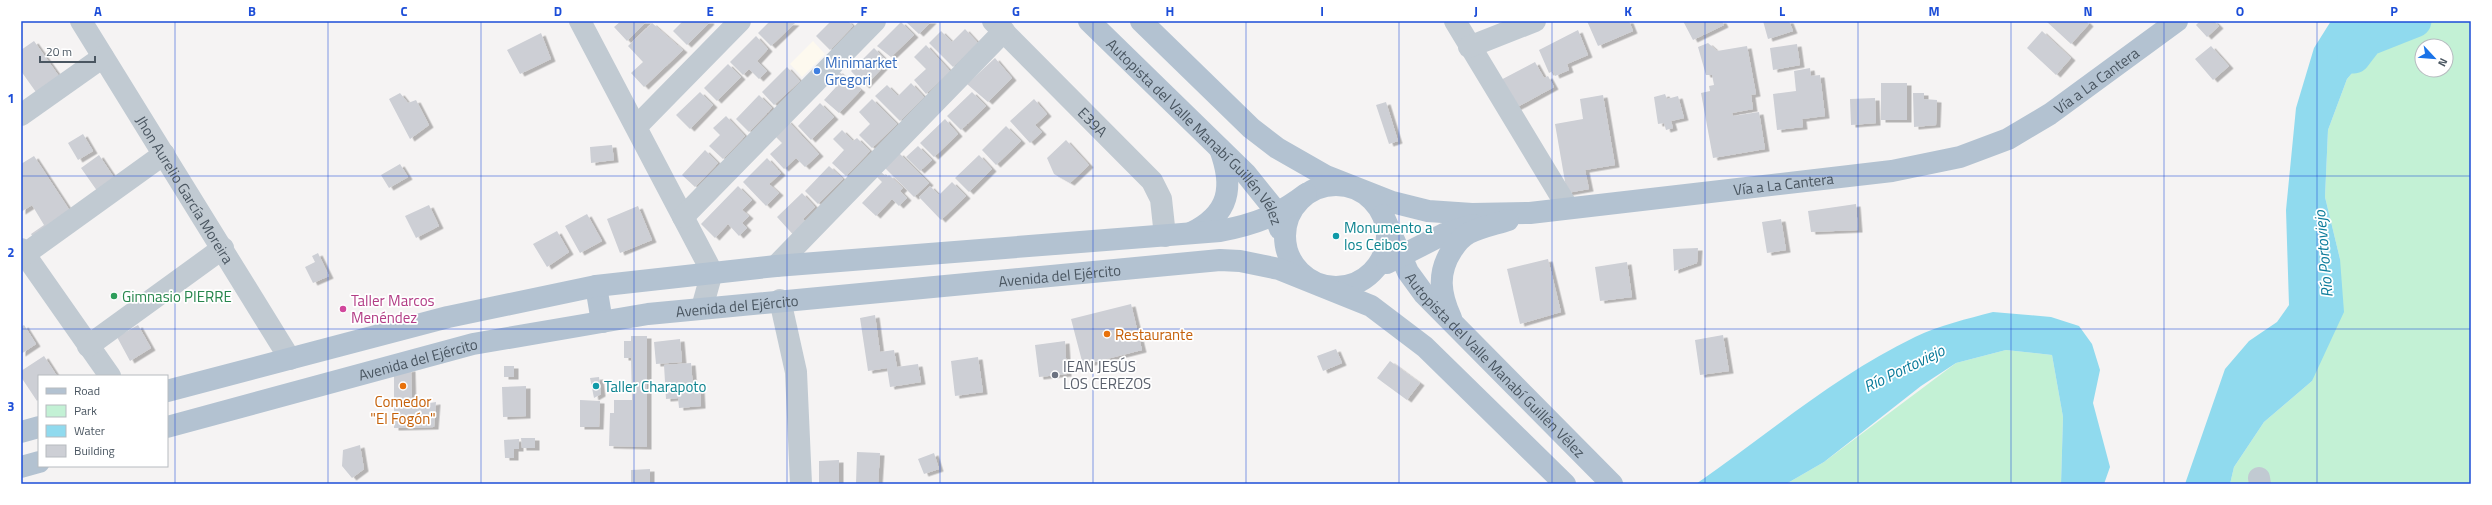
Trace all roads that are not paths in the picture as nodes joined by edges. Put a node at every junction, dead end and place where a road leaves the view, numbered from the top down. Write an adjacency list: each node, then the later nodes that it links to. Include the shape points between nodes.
1 (81, 21): 12 (street, Jhon Aurelio García Moreira)
2 (740, 21): 14 (street)
3 (875, 21): 23 (street)
4 (1089, 21): 15 (main road, Autopista del Valle Manabí Guillén Vélez)
5 (1141, 21): 17 (main road, via 1251,128 1276,148 1321,174)
6 (1455, 21): 11 (street)
7 (1535, 21): 11 (street)
8 (2177, 21): 19 (main road, Vía a La Cantera, via 2050,114 2008,139 1960,157 1892,171)
9 (587, 24): 14 (street)
10 (999, 26): 25 (street, E39A, via 1152,181 1161,199); 30 (street)
11 (1470, 47): 19 (street)
12 (103, 57): 13 (street); 16 (street, Jhon Aurelio García Moreira)
13 (21, 115)
14 (636, 126): 23 (street)
15 (1219, 146): 21 (main road, Autopista del Valle Manabí Guillén Vélez, via 1256,186); 24 (main road, via 1228,172 1226,198 1211,220)
16 (164, 154): 26 (street, Jhon Aurelio García Moreira); 28 (street)
17 (1354, 187): 18 (main road, via 1338,184); 20 (main road, Vía a La Cantera, via 1392,202 1428,210 1472,214); 22 (main road, via 1376,203)
18 (1306, 194): 21 (main road, Avenida del Ejército); 27 (main road, via 1290,213 1284,238)
19 (1568, 208): 20 (main road, Vía a La Cantera)
20 (1530, 213): 29 (main road, via 1464,227); 38 (main road, via 1468,233 1456,244 1448,257 1442,271 1441,287 1444,302)
21 (1276, 215): 24 (main road, Avenida del Ejército, via 1240,227); 27 (main road, Autopista del Valle Manabí Guillén Vélez)
22 (1383, 215): 29 (main road, Autopista del Valle Manabí Guillén Vélez); 32 (main road, via 1387,226 1386,248 1382,258)
23 (683, 217): 31 (street)
24 (1190, 234): 25 (main road, Avenida del Ejército)
25 (1165, 236): 30 (main road, Avenida del Ejército)
26 (223, 248): 39 (street); 40 (street, Jhon Aurelio García Moreira)
27 (1286, 250): 33 (main road, via 1292,264 1302,275)
28 (22, 254): 39 (street)
29 (1400, 256): 32 (main road); 38 (main road, Autopista del Valle Manabí Guillén Vélez, via 1424,294)
30 (776, 266): 31 (main road, Avenida del Ejército)
31 (712, 272): 34 (main road, Avenida del Ejército); 36 (street)
32 (1368, 276): 33 (main road, via 1356,284 1343,287 1328,287)
33 (1315, 283): 35 (main road, Avenida del Ejército, via 1279,269 1240,261 1220,260); 49 (main road, via 1371,306 1400,326)
34 (596, 286): 37 (main road); 40 (main road, Avenida del Ejército, via 462,314)
35 (780, 300): 36 (main road, Avenida del Ejército); 48 (street, via 796,372)
36 (702, 308): 37 (main road, Avenida del Ejército)
37 (602, 322): 43 (main road, Avenida del Ejército, via 473,344)
38 (1462, 335): 50 (main road, Autopista del Valle Manabí Guillén Vélez)
39 (88, 346): 41 (street)
40 (290, 359): 42 (main road, Avenida del Ejército)
41 (109, 375)
42 (168, 391)
43 (168, 426)
44 (38, 427): 45 (main road)
45 (21, 432)
46 (38, 462): 47 (main road)
47 (21, 467)
48 (801, 484)
49 (1565, 484)
50 (1612, 484)

